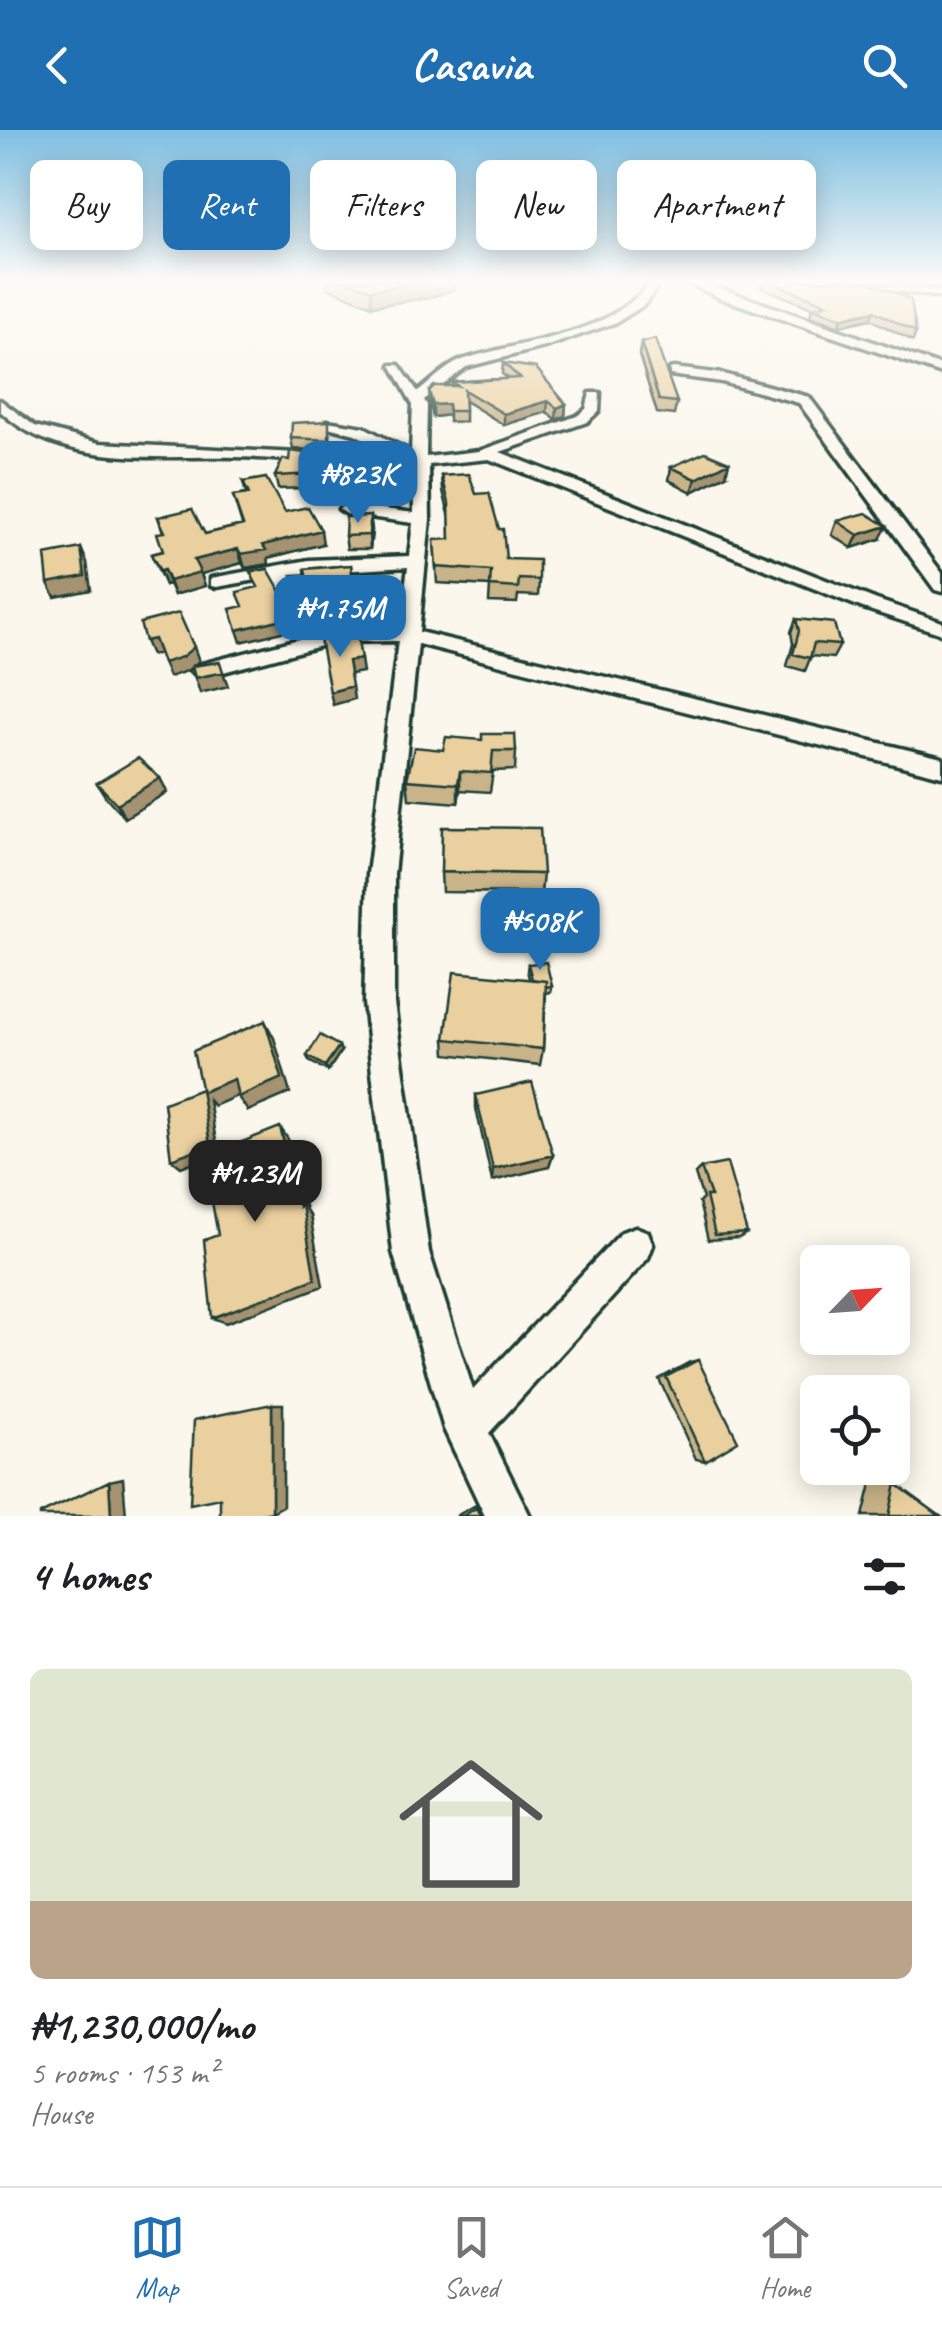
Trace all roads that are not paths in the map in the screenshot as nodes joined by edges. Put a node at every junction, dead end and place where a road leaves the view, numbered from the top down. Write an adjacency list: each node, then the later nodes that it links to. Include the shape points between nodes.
1 (541, 345): 7 (street, via 462,364)
2 (871, 345): 4 (street)
3 (395, 368): 7 (street)
4 (942, 370)
5 (674, 372): 17 (street, via 723,378 808,404)
6 (595, 396): 10 (street, via 582,419)
7 (418, 398): 11 (street)
8 (0, 404): 11 (street, via 27,428 66,442 203,456)
9 (327, 425): 11 (street, via 359,430)
10 (486, 452): 11 (street); 18 (street)
11 (420, 463): 13 (street)
12 (347, 510): 13 (street)
13 (422, 519): 14 (street)
14 (418, 561): 15 (street); 19 (street)
15 (278, 568): 16 (street); 20 (street)
16 (217, 582)
17 (942, 586)
18 (942, 628)
19 (407, 635): 20 (street); 22 (street); 24 (street, via 380,874 379,1003 411,1252)
20 (318, 640): 21 (street)
21 (201, 670)
22 (942, 768)
23 (635, 1246): 24 (street)
24 (465, 1429): 25 (street)
25 (508, 1516)

